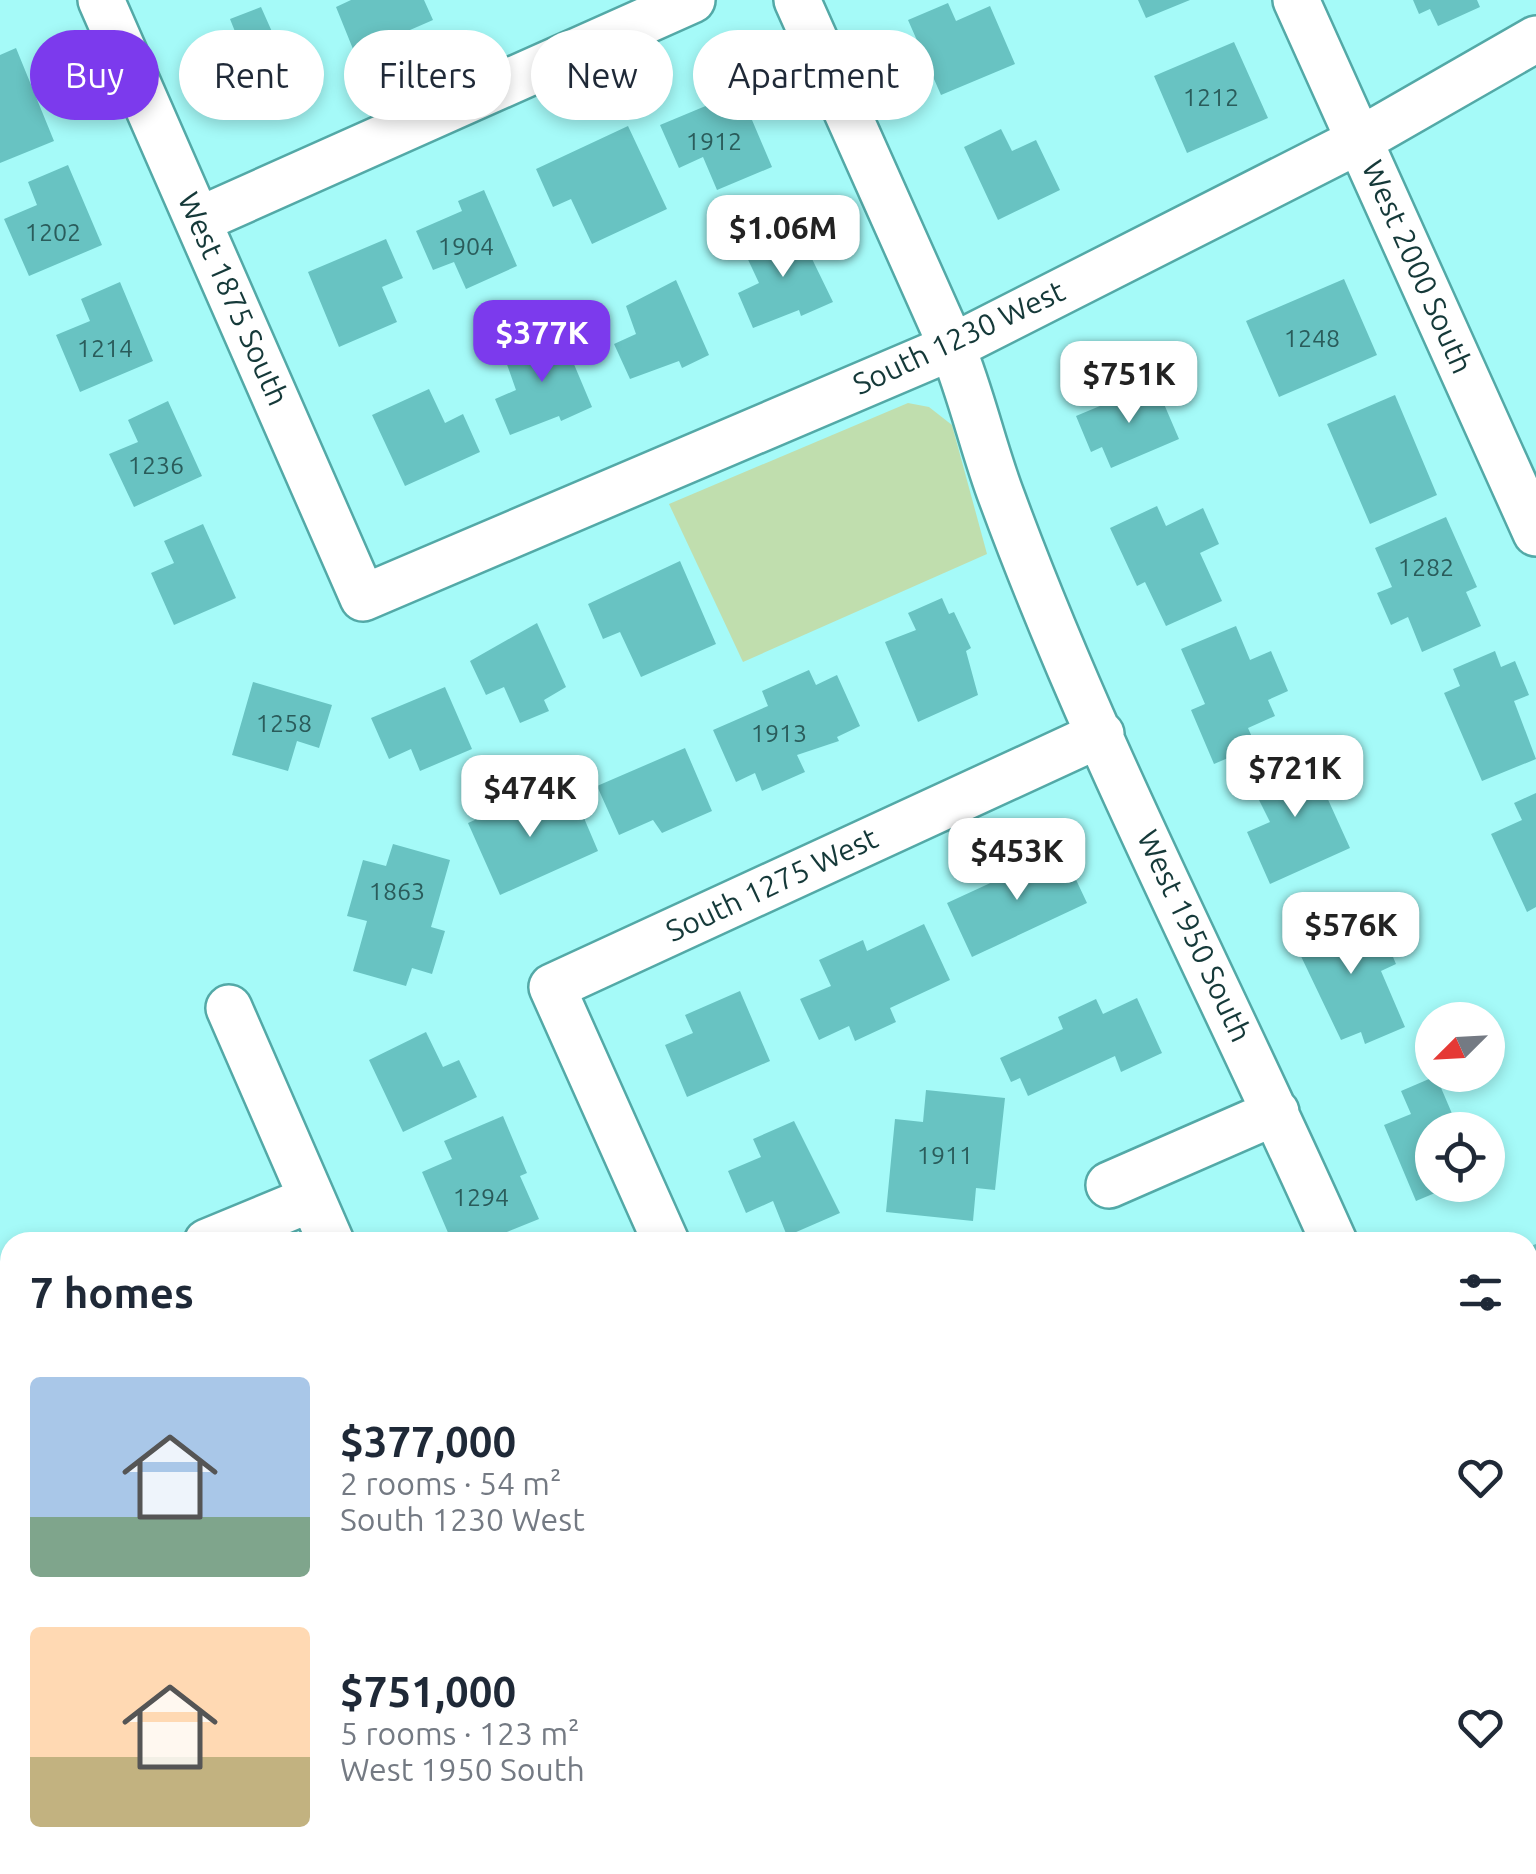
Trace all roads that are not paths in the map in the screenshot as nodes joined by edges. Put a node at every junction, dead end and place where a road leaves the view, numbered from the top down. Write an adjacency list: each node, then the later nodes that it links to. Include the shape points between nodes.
1 (100, 0): 7 (street, West 1875 South)
2 (692, 0): 7 (street)
3 (797, 0): 8 (street, West 1950 South)
4 (1296, 0): 6 (street, West 2000 South)
5 (1536, 39): 6 (street, South 1230 West)
6 (1360, 140): 8 (street, South 1230 West); 9 (street, West 2000 South)
7 (199, 220): 10 (street, West 1875 South)
8 (952, 346): 10 (street, South 1230 West); 11 (street, West 1950 South, via 1001,496)
9 (1536, 534)
10 (364, 598)
11 (1101, 734): 13 (street, West 1950 South); 18 (street, South 1275 West, via 552,987)
12 (229, 1008): 15 (street)
13 (1276, 1112): 14 (street); 19 (street, West 1950 South)
14 (1109, 1185)
15 (311, 1199): 16 (street); 17 (street)
16 (231, 1232)
17 (326, 1232)
18 (662, 1232)
19 (1330, 1232)

